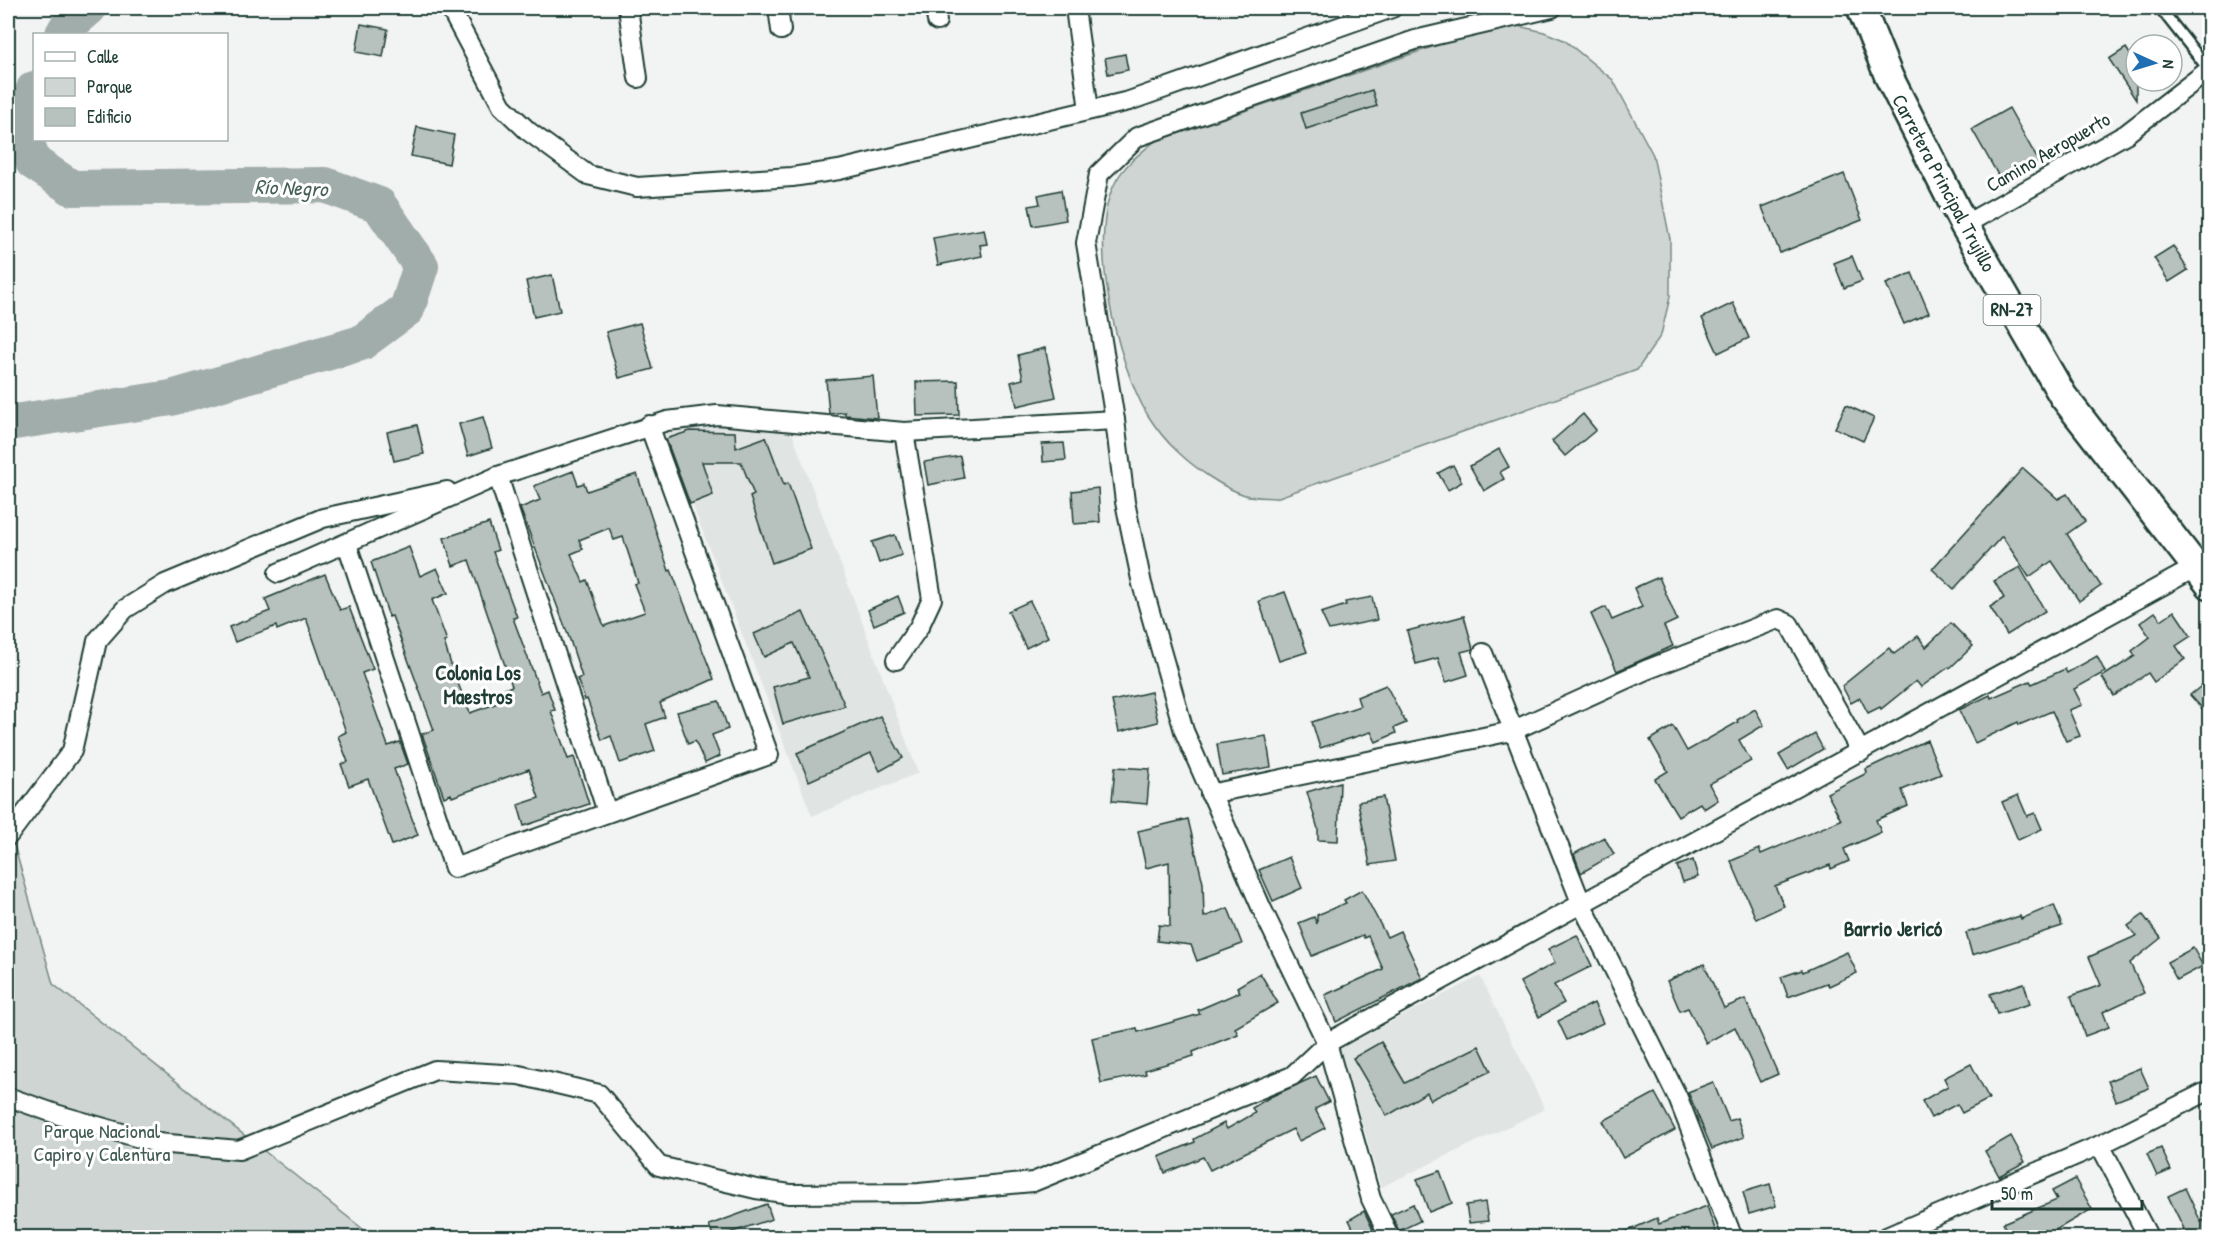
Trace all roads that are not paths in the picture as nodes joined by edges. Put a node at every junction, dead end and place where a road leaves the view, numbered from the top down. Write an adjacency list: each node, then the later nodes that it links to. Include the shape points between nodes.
1 (450, 8): 12 (street, via 502,106 528,131 588,175 637,187 792,177 839,170)
2 (628, 8): 11 (street)
3 (778, 8): 9 (street)
4 (1075, 8): 12 (street)
5 (1392, 8): 12 (street, via 1129,101)
6 (1552, 8): 14 (street, via 1415,40 1137,137 1099,174 1086,243)
7 (1861, 8): 13 (main road, Carretera Principal Trujillo / RN-27, via 1889,78)
8 (2160, 8): 10 (lane)
9 (781, 30)
10 (2209, 69): 13 (street, Camino Aeropuerto, via 2126,134)
11 (638, 78)
12 (1089, 111)
13 (1964, 225): 21 (main road, Carretera Principal Trujillo / RN-27, via 2063,396)
14 (1115, 420): 16 (street); 26 (street, via 1125,502 1142,584 1184,731)
15 (649, 425): 16 (street, via 717,415); 17 (street); 27 (street, via 769,755)
16 (904, 432): 23 (street, via 932,599 919,627)
17 (498, 476): 18 (street); 27 (street)
18 (478, 484): 19 (street); 28 (street, via 323,518 165,584 125,609 97,640 72,751)
19 (347, 544): 20 (street); 27 (street, via 454,868)
20 (278, 573)
21 (2203, 576): 25 (street)
22 (1483, 653): 24 (street)
23 (896, 660)
24 (1512, 731): 25 (street, via 1646,670 1778,619 1789,624); 26 (street); 29 (street)
25 (1861, 752): 29 (street)
26 (1210, 794): 30 (street)
27 (607, 812)
28 (8, 836)
29 (1582, 906): 30 (street); 35 (street, via 1678,1098)
30 (1327, 1043): 32 (street, via 1292,1076 1033,1182 919,1193 790,1194 659,1166 599,1094 519,1075 435,1070 239,1150 157,1143); 34 (street, via 1371,1198)
31 (2210, 1090): 33 (street)
32 (8, 1096)
33 (2100, 1145): 36 (street); 37 (street)
34 (1390, 1238)
35 (1733, 1238)
36 (1884, 1238)
37 (2149, 1238)

